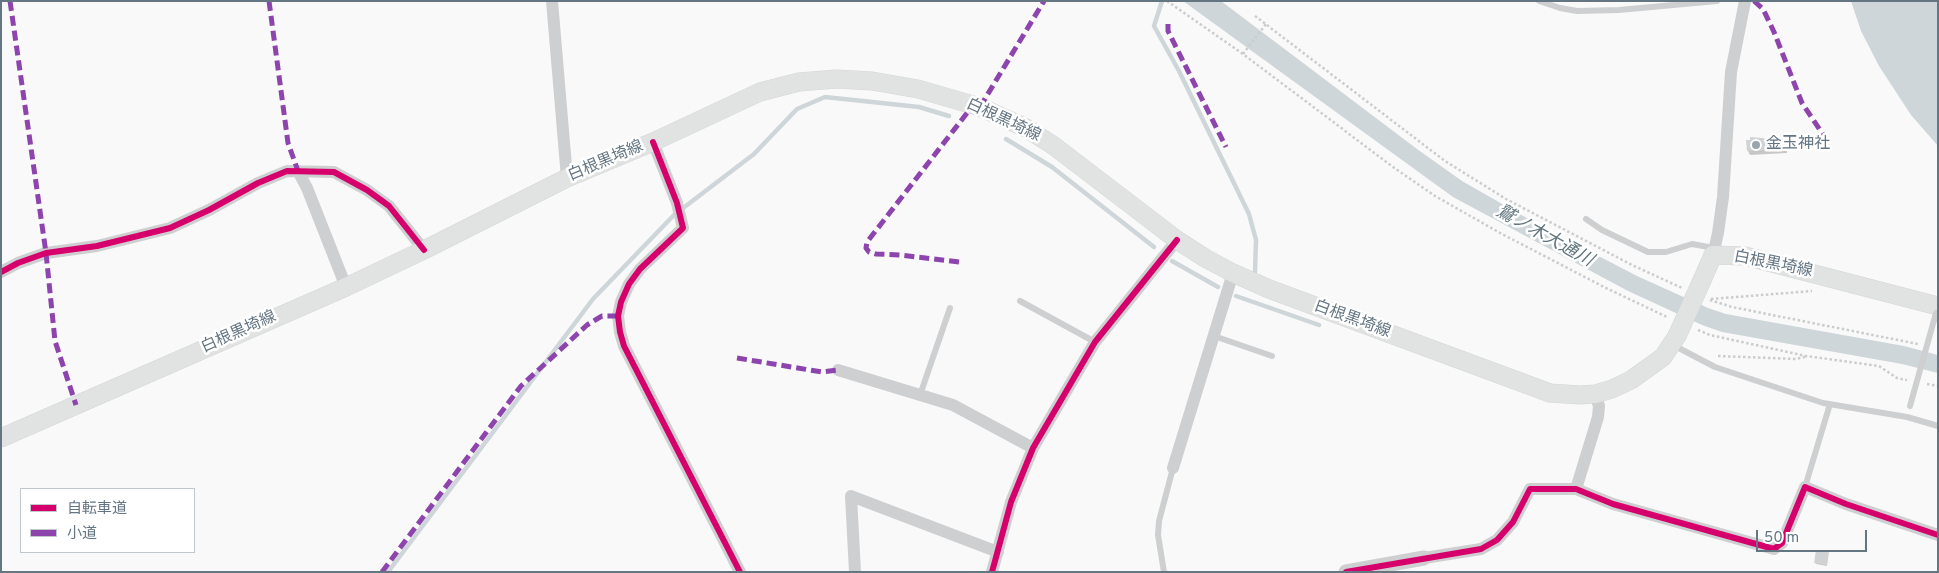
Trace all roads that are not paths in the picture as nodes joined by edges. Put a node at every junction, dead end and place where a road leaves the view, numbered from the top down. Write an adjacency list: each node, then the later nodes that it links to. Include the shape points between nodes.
1 (552, 1): 7 (street)
2 (1539, 1): 3 (lane, via 1585,11)
3 (1716, 1)
4 (1745, 1): 11 (street, via 1731,72 1723,197)
5 (653, 142): 7 (main road, 白根黒埼線); 9 (main road, 白根黒埼線, via 760,92 799,82 872,81 918,89 974,104 1026,128); 36 (street, via 677,203 683,228 629,284 618,316 620,332 624,346)
6 (298, 172): 10 (street, via 334,172 367,190 389,206); 12 (street, via 287,171 258,183 170,228 97,246 46,253); 14 (street)
7 (567, 178): 10 (main road, 白根黒埼線)
8 (1586, 219): 11 (lane, via 1648,252 1666,252 1692,244)
9 (1177, 240): 13 (main road, 白根黒埼線); 20 (street)
10 (424, 250): 14 (main road, 白根黒埼線)
11 (1714, 251): 17 (main road, 白根黒埼線, via 1830,277); 19 (main road, 白根黒埼線, bridge)
12 (1, 272)
13 (1233, 273): 18 (street); 23 (main road, 白根黒埼線, via 1550,392)
14 (346, 287): 28 (main road, 白根黒埼線)
15 (1020, 300): 20 (lane)
16 (950, 308): 24 (lane)
17 (1937, 308): 26 (lane, bridge)
18 (1214, 336): 21 (lane); 30 (street)
19 (1680, 336): 23 (main road, 白根黒埼線, via 1649,368 1625,383); 25 (lane, via 1693,355 1715,366)
20 (1096, 342): 29 (street)
21 (1272, 356)
22 (838, 370): 24 (street)
23 (1596, 394): 32 (street, via 1598,417)
24 (920, 395): 29 (street, via 953,405)
25 (1830, 404): 26 (lane); 31 (lane)
26 (1907, 418): 27 (lane)
27 (1938, 426)
28 (1, 438)
29 (1033, 448): 34 (street, via 1012,502)
30 (1174, 468): 39 (lane, via 1158,528)
31 (1805, 487): 32 (street, via 1782,543 1774,549 1614,504); 33 (street)
32 (1576, 489): 35 (street, via 1530,489 1513,522 1497,540 1480,549)
33 (1938, 535)
34 (998, 552): 37 (street, via 851,496); 38 (street)
35 (1424, 558): 40 (street)
36 (740, 572)
37 (855, 572)
38 (992, 572)
39 (1164, 572)
40 (1346, 572)

